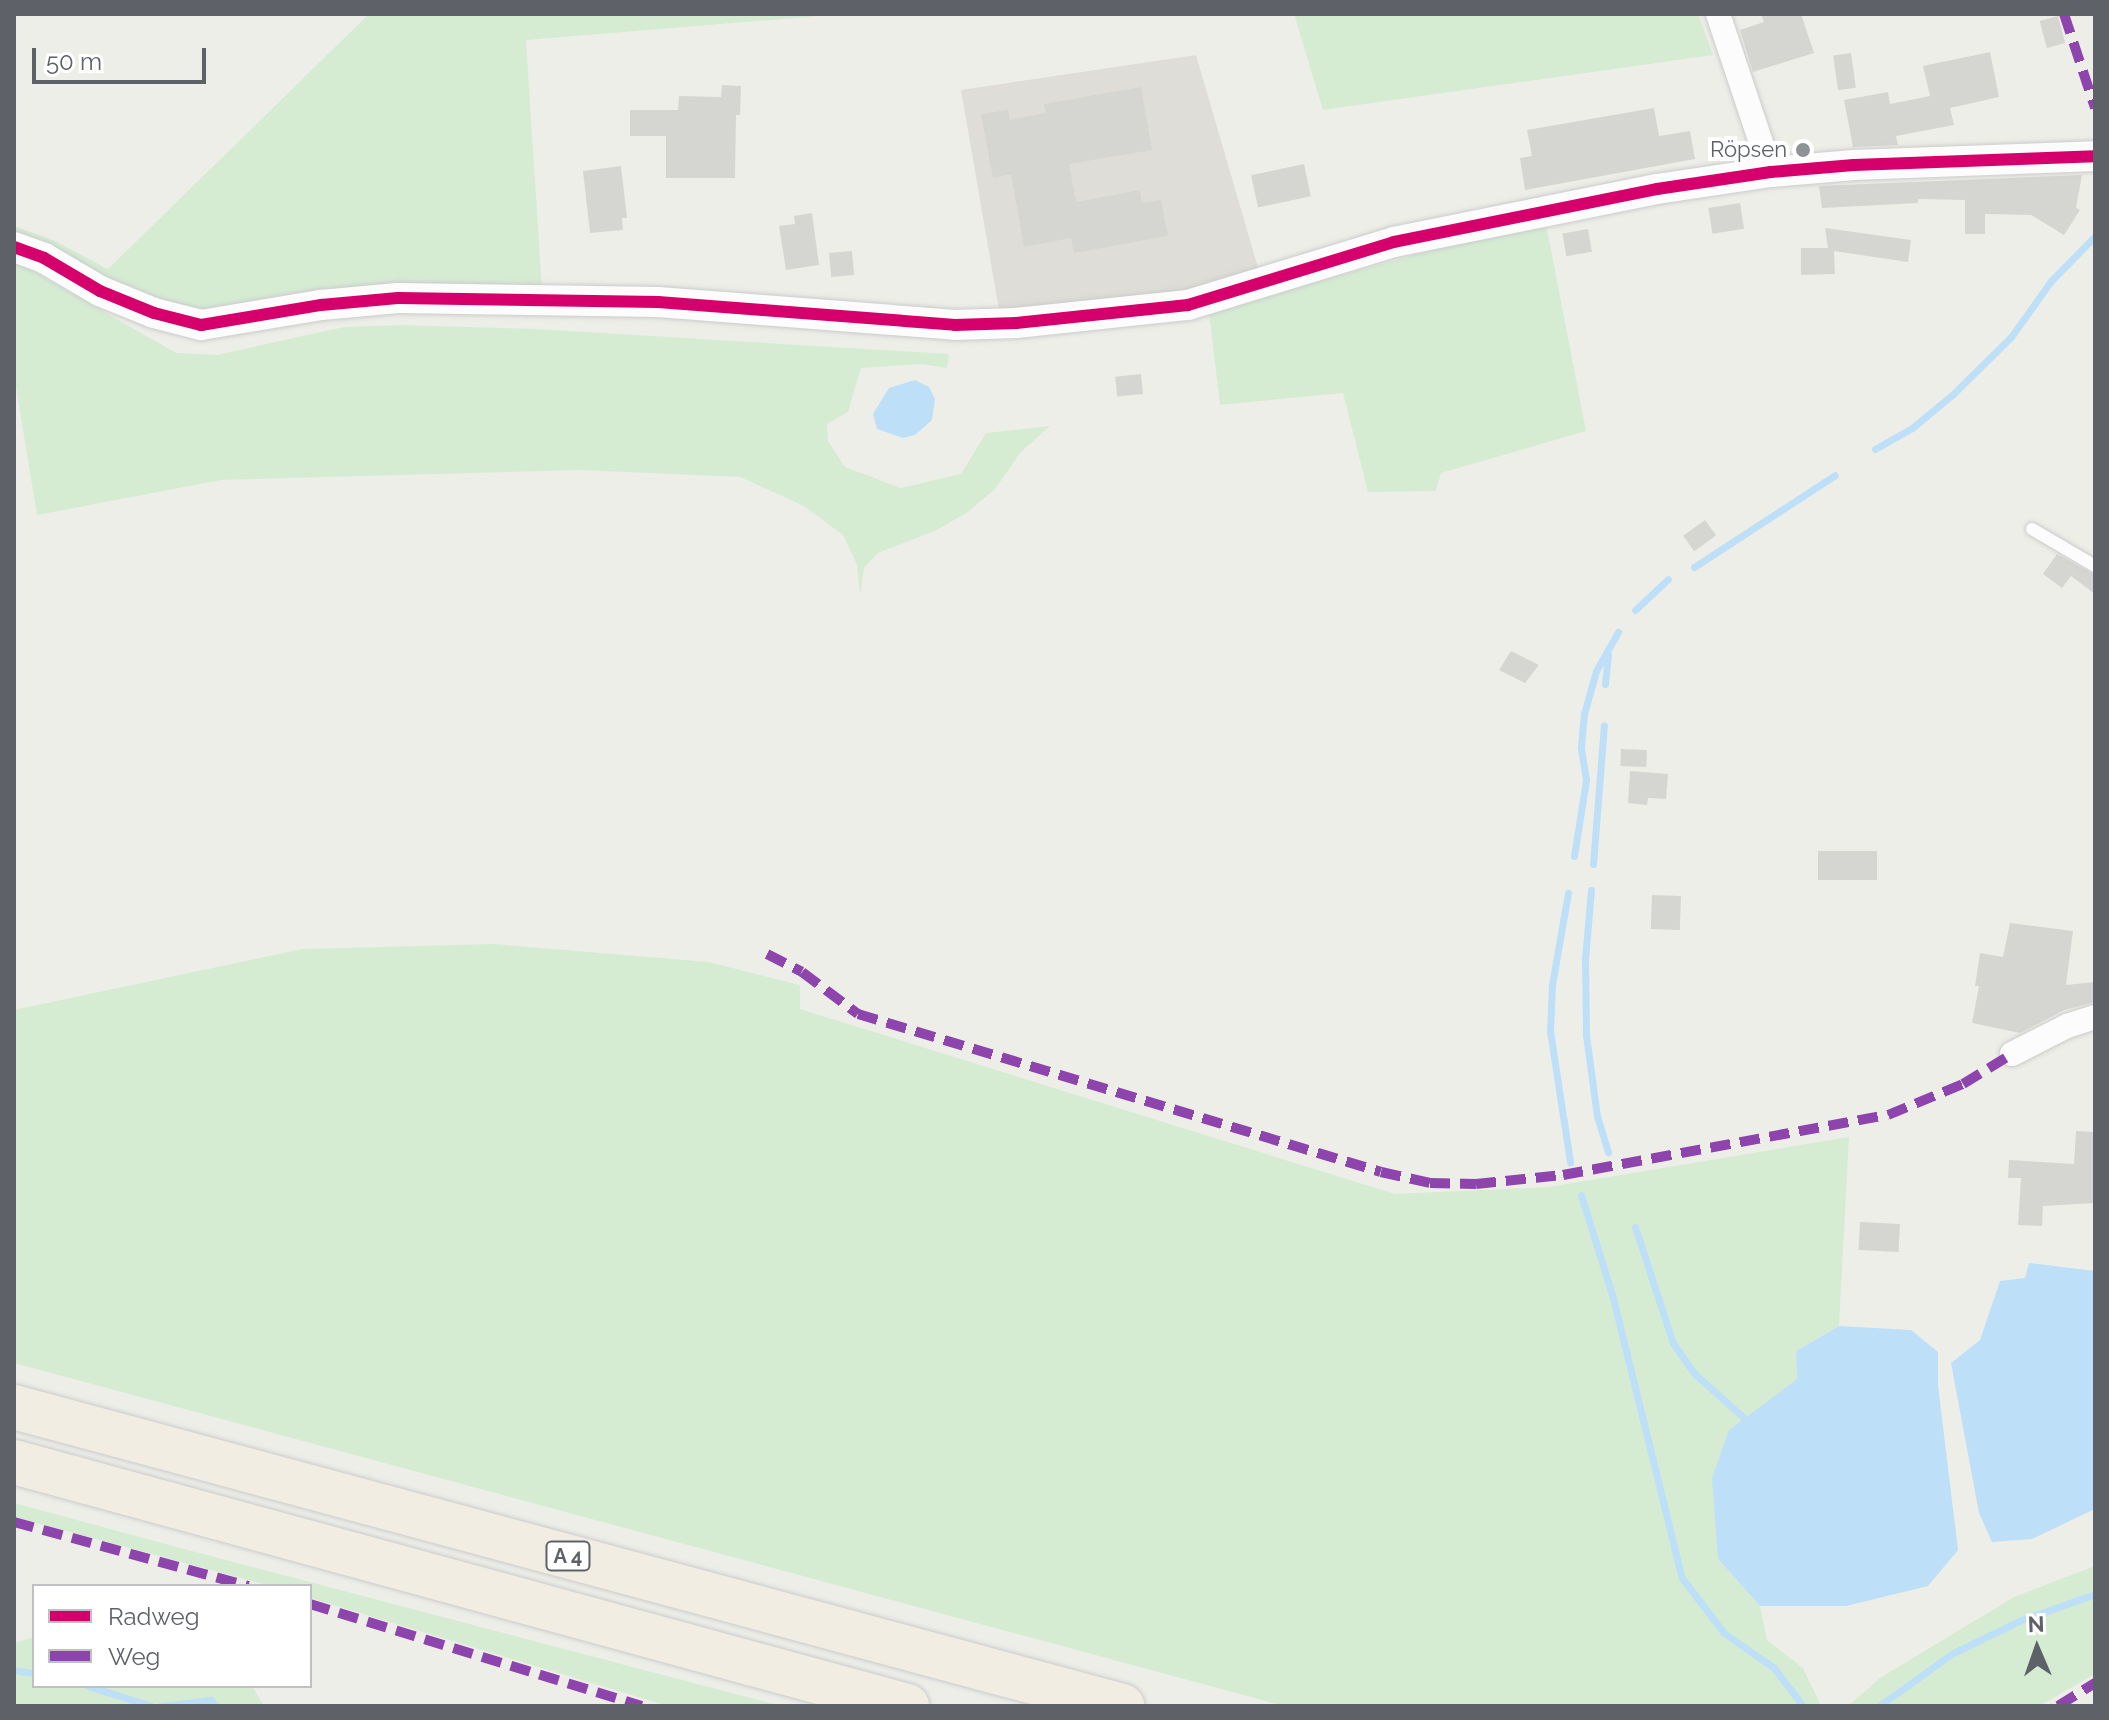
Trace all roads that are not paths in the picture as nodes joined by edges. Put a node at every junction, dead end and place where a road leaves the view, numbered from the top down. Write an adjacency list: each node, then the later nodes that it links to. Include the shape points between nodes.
1 (1718, 14): 3 (street)
2 (2095, 156): 3 (street)
3 (1771, 172): 4 (street, via 1657,189 1394,242 1188,305 1016,323 955,325 658,302 398,298 201,325 100,291)
4 (14, 247)
5 (2032, 529): 6 (lane)
6 (2095, 566)
7 (2095, 1017): 8 (street)
8 (2012, 1054)
9 (14, 1407): 12 (highway, A 4)
10 (14, 1462): 11 (highway)
11 (907, 1706)
12 (1122, 1706)

